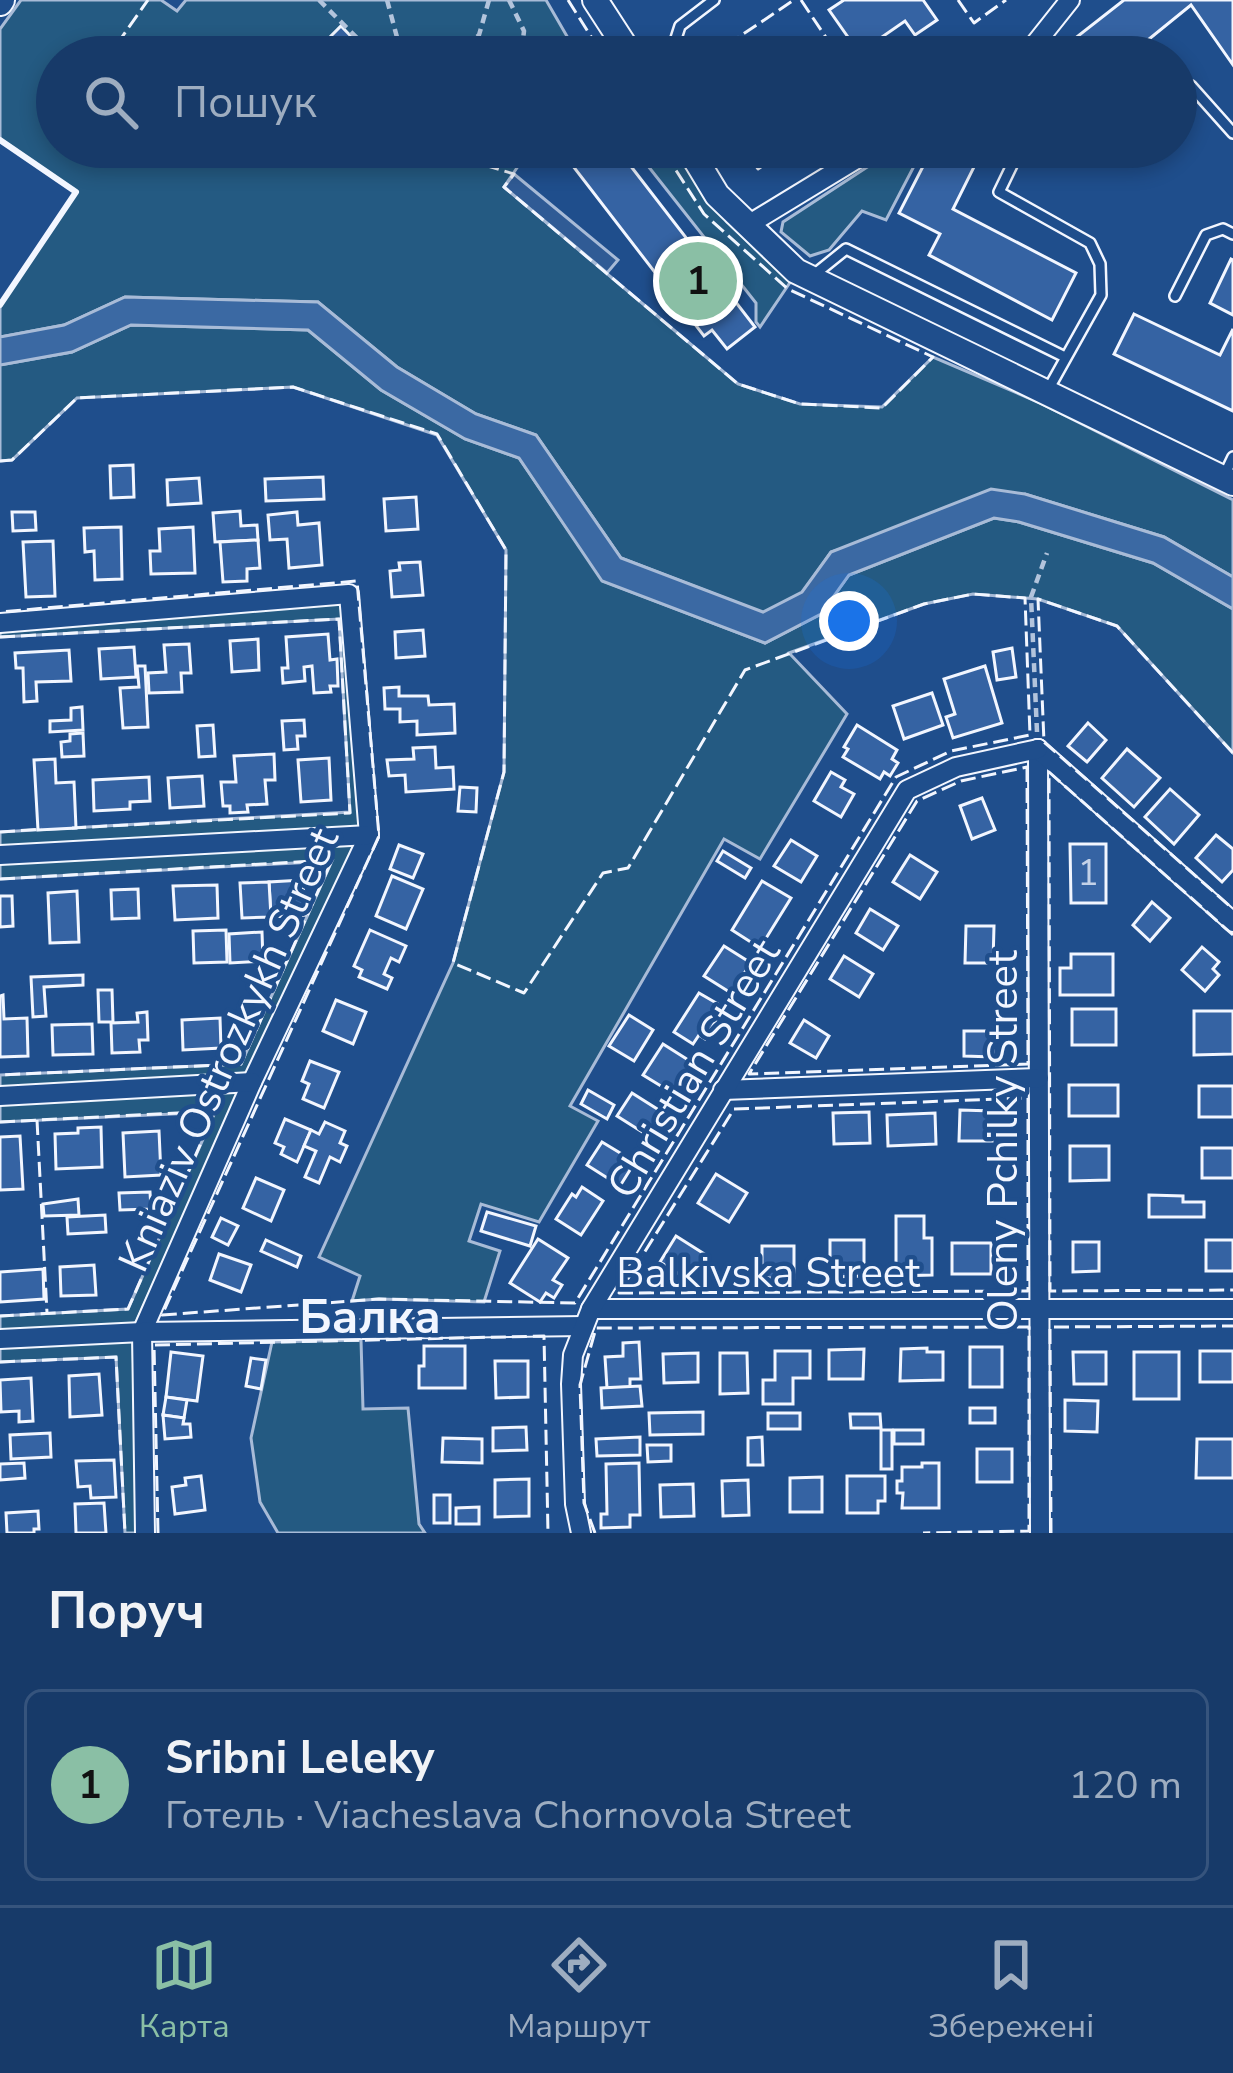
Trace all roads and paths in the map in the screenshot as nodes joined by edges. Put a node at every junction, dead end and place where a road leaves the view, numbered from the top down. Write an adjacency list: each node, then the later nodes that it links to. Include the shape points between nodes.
1 (319, 0): 8 (path)
2 (387, 0): 9 (path)
3 (489, 0): 10 (path)
4 (509, 0): 11 (path)
5 (595, 0): 12 (street)
6 (714, 0): 13 (lane)
7 (1070, 0): 14 (street)
8 (355, 36)
9 (397, 36)
10 (478, 36)
11 (523, 36)
12 (618, 36)
13 (677, 36)
14 (1048, 36)
15 (1197, 93): 16 (lane)
16 (1233, 133)
17 (701, 168): 20 (street)
18 (842, 168): 20 (street)
19 (1011, 168): 24 (lane, via 999,192 1090,243 1100,264 1101,295)
20 (748, 225): 22 (street)
21 (1233, 234): 23 (lane, via 1206,236)
22 (811, 278): 24 (lane, via 846,250); 25 (street)
23 (1175, 296)
24 (1065, 357): 25 (lane)
25 (1047, 393): 26 (street)
26 (1230, 473)
27 (1046, 553): 29 (path, via 1031,597)
28 (0, 623): 30 (street, Kniaziv Ostrozkykh Street, via 349,594)
29 (1038, 749): 32 (street); 33 (street, Oleny Pchilky Street); 35 (street, Christian Street, via 956,767 907,790)
30 (369, 835): 31 (street); 34 (street, Kniaziv Ostrozkykh Street)
31 (0, 854)
32 (1233, 922)
33 (1039, 1078): 35 (street); 38 (street, Oleny Pchilky Street)
34 (252, 1082): 36 (street); 40 (street, Kniaziv Ostrozkykh Street)
35 (723, 1090): 39 (street, Christian Street)
36 (0, 1096)
37 (1233, 1309): 38 (street, Balkivska Street)
38 (1039, 1311): 39 (street, Balkivska Street); 44 (street, Oleny Pchilky Street)
39 (587, 1317): 40 (street, Balkivska Street); 43 (street, Christian Street, via 571,1384)
40 (142, 1332): 41 (street, Balkivska Street); 42 (street, Kniaziv Ostrozkykh Street)
41 (0, 1339)
42 (145, 1533)
43 (581, 1533)
44 (1040, 1533)

